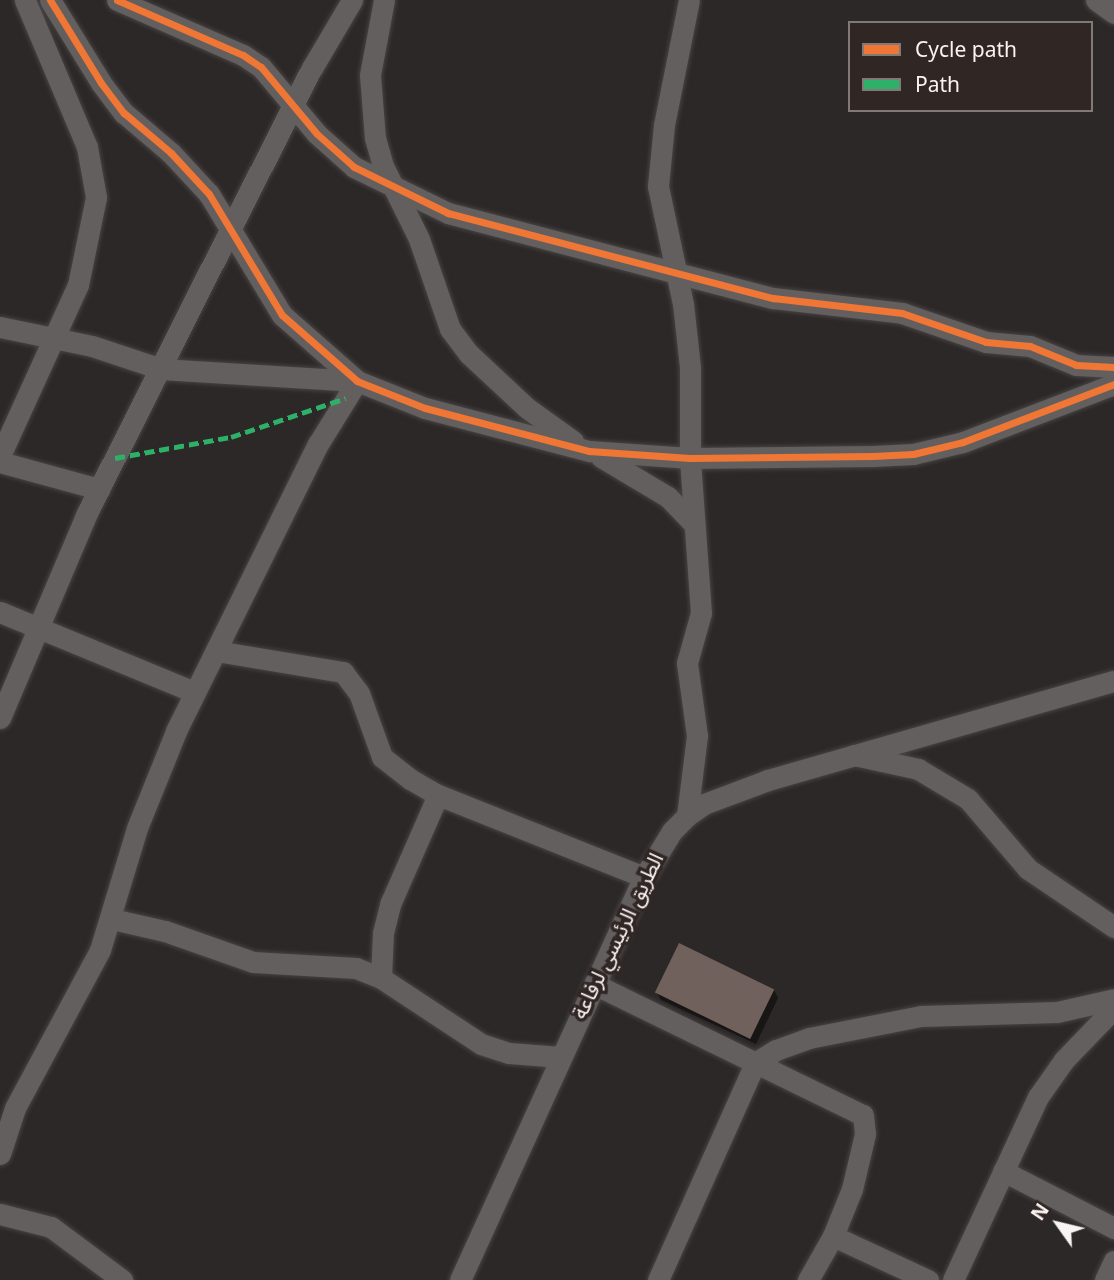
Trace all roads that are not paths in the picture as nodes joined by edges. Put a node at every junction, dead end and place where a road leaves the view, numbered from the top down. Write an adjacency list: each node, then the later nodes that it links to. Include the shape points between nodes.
1 (25, 0): 14 (street, via 87,147 96,197 87,257)
2 (50, 0): 11 (street, via 109,93 145,134 191,172)
3 (117, 0): 9 (street, via 243,55)
4 (352, 0): 9 (street)
5 (384, 0): 10 (street, via 370,105 383,166)
6 (689, 0): 12 (street, via 659,156 662,215)
7 (1096, 0): 8 (street)
8 (1114, 13)
9 (294, 103): 10 (street, via 333,150); 11 (street)
10 (396, 190): 12 (street, via 503,230); 19 (street, via 419,239 450,329 469,354 527,408)
11 (231, 227): 16 (street); 17 (street, via 282,315)
12 (675, 270): 15 (street, via 773,298 930,319 986,342 1030,346 1076,365); 21 (street, via 690,367)
13 (0, 327): 14 (street)
14 (54, 336): 16 (street); 20 (street)
15 (1114, 367)
16 (161, 369): 17 (street); 23 (street)
17 (357, 381): 19 (street, via 425,408); 27 (street, via 318,444)
18 (1114, 384): 21 (street, via 996,431 913,454)
19 (589, 451): 21 (street); 24 (street, via 634,473 668,497)
20 (0, 456)
21 (690, 458): 24 (street)
22 (0, 462): 23 (street)
23 (99, 489): 26 (street)
24 (694, 524): 33 (street, via 701,613 687,663 696,736)
25 (0, 612): 26 (street)
26 (36, 628): 29 (street); 30 (street)
27 (216, 650): 29 (street); 32 (street, via 343,672 359,693 382,757)
28 (1114, 681): 31 (street, الطريق الرئيسي لرفاعة)
29 (194, 692): 35 (street, via 137,828)
30 (0, 718)
31 (853, 754): 33 (street, الطريق الرئيسي لرفاعة, via 728,794); 36 (street, via 918,769 968,799 1028,869)
32 (438, 795): 34 (street); 37 (street, via 398,878 383,933)
33 (687, 816): 34 (street, الطريق الرئيسي لرفاعة)
34 (643, 877): 38 (street, الطريق الرئيسي لرفاعة)
35 (113, 919): 37 (street, via 165,931 253,962 356,968); 43 (street, via 15,1108)
36 (1114, 927)
37 (381, 978): 41 (street, via 481,1044 509,1053)
38 (594, 984): 41 (street, الطريق الرئيسي لرفاعة); 42 (street)
39 (1114, 999): 42 (street, via 1057,1012 921,1016 808,1038)
40 (1114, 1009): 44 (street, via 1064,1060 1038,1097)
41 (561, 1057): 51 (street, الطريق الرئيسي لرفاعة)
42 (755, 1063): 47 (street, via 863,1115 861,1154); 49 (street)
43 (0, 1154)
44 (1003, 1171): 46 (street); 54 (street)
45 (0, 1214): 50 (street, via 51,1227)
46 (1114, 1228)
47 (833, 1236): 52 (street); 53 (street)
48 (1114, 1261): 55 (street)
49 (664, 1278)
50 (122, 1280)
51 (460, 1280)
52 (808, 1280)
53 (928, 1280)
54 (953, 1280)
55 (1105, 1280)

